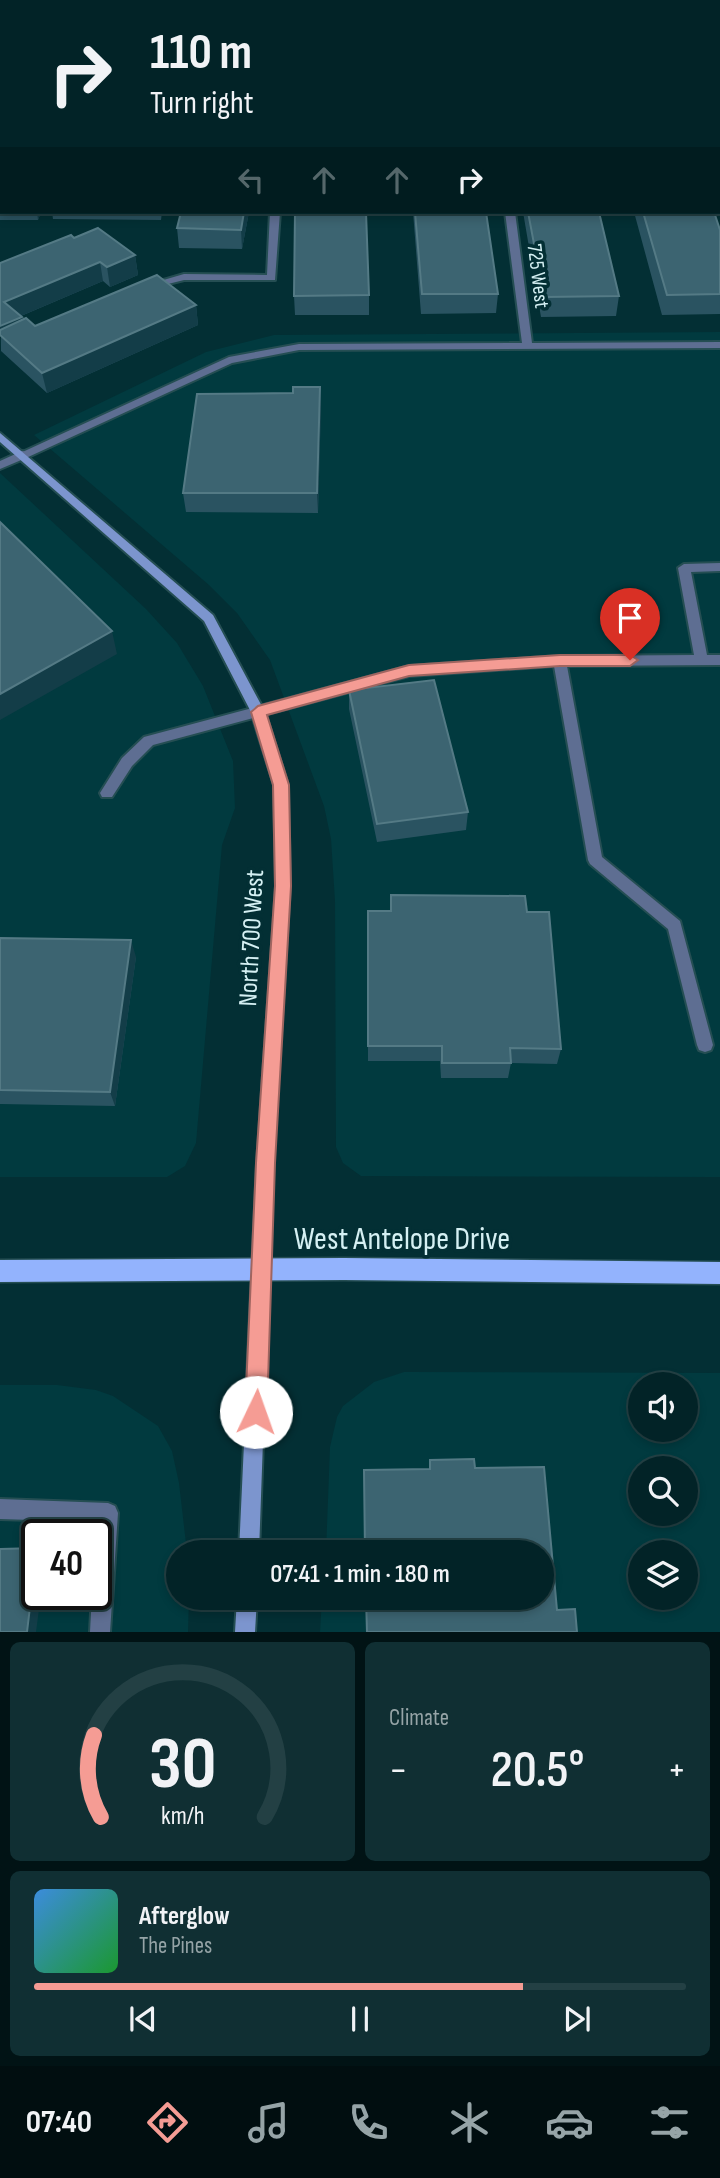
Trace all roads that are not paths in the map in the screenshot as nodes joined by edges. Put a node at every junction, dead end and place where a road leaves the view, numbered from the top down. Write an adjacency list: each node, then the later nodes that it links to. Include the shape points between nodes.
1 (275, 214): 3 (street, via 272,278 173,278)
2 (510, 214): 4 (street, 725 West)
3 (137, 291)
4 (527, 345): 5 (street); 7 (street, via 299,347 229,360)
5 (720, 345)
6 (0, 436): 7 (street, North 700 West)
7 (22, 455): 8 (street); 13 (street, North 700 West, via 208,618)
8 (0, 465)
9 (720, 568): 10 (street, via 684,568)
10 (701, 660): 11 (street); 12 (street)
11 (720, 660)
12 (560, 661): 13 (street, via 409,671); 15 (street, via 595,860 675,926)
13 (258, 712): 14 (street, via 149,741 127,762); 16 (street, North 700 West, via 281,785 283,886 265,1163)
14 (107, 793)
15 (705, 1045)
16 (263, 1269): 17 (main road, West Antelope Drive); 18 (main road, West Antelope Drive); 20 (street, North 700 West)
17 (0, 1271)
18 (720, 1273)
19 (0, 1509): 22 (street, via 108,1513)
20 (250, 1540)
21 (246, 1610): 23 (street)
22 (100, 1632)
23 (245, 1632)

